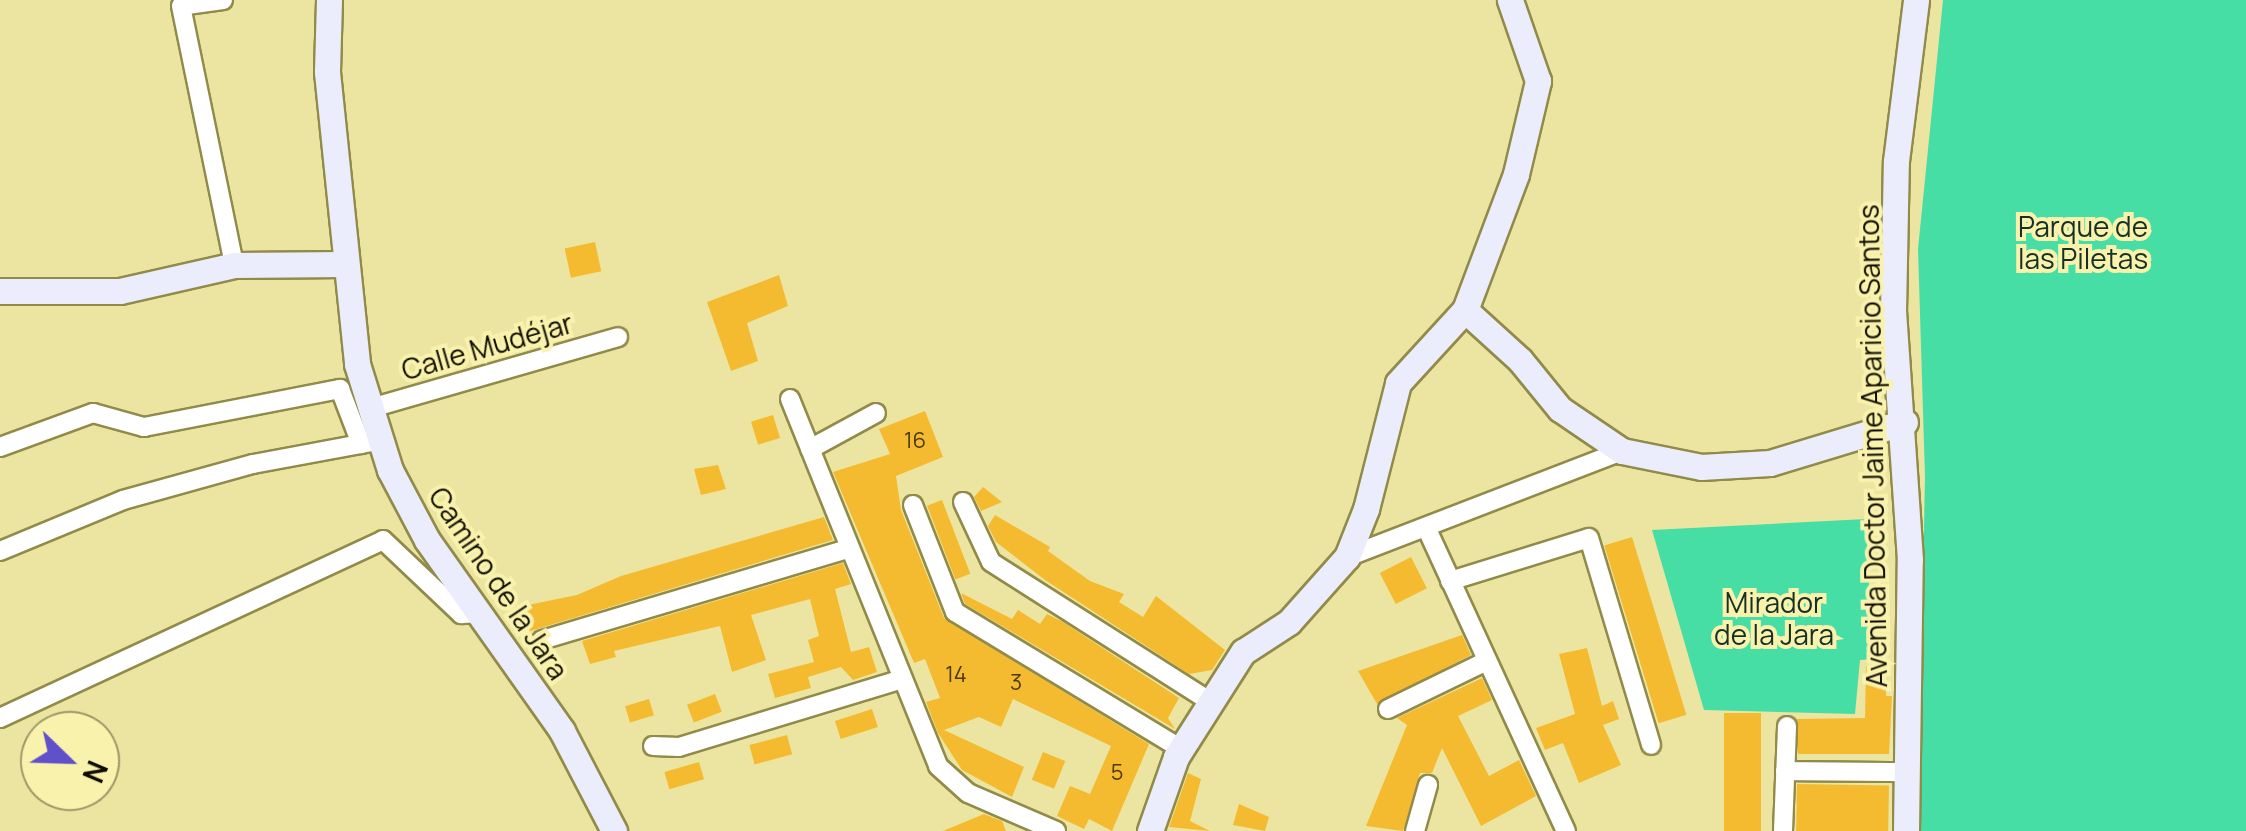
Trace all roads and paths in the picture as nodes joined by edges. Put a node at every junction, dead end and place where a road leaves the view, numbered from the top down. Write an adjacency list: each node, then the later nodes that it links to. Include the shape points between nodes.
1 (223, 0): 6 (street, via 182,6)
2 (329, 0): 5 (street, Camino de la Jara, via 327,72)
3 (1510, 0): 8 (street, via 1538,81 1534,112)
4 (1916, 0): 13 (street, Avenida Doctor Jaime Aparicio Santos, via 1896,160 1893,312)
5 (345, 264): 6 (street); 11 (street, Camino de la Jara, via 357,364)
6 (234, 265): 7 (street, via 120,291)
7 (0, 291)
8 (1464, 310): 17 (street, via 1520,360 1560,410); 23 (street, via 1398,383 1366,510)
9 (618, 337): 11 (street, Calle Mudéjar)
10 (790, 399): 16 (street)
11 (370, 408): 14 (street, Camino de la Jara)
12 (876, 413): 16 (street)
13 (1905, 422): 17 (street, via 1770,464 1701,467); 37 (street, Avenida Doctor Jaime Aparicio Santos)
14 (371, 442): 15 (street, via 340,389 144,428 94,413); 22 (street, via 254,464 123,500); 25 (street, Camino de la Jara, via 427,540)
15 (0, 447)
16 (810, 449): 21 (street)
17 (1622, 452): 20 (street)
18 (963, 502): 29 (street, via 991,562)
19 (913, 504): 35 (street, via 955,612)
20 (1426, 527): 23 (street); 24 (street)
21 (850, 548): 26 (street); 28 (street)
22 (0, 551)
23 (1346, 557): 29 (street, via 1289,622 1243,652)
24 (1450, 582): 27 (street); 33 (street, via 1589,538)
25 (482, 613): 31 (street, via 461,614 383,540); 40 (street, Camino de la Jara, via 562,730)
26 (542, 640)
27 (1488, 661): 30 (street); 43 (street)
28 (903, 680): 34 (street, via 679,747); 39 (street, via 938,766 968,793)
29 (1209, 701): 35 (street)
30 (1388, 708)
31 (0, 718)
32 (1787, 726): 36 (street)
33 (1652, 745)
34 (653, 746)
35 (1181, 749): 41 (street)
36 (1786, 770): 37 (street); 44 (street)
37 (1906, 772): 45 (street, Avenida Doctor Jaime Aparicio Santos)
38 (1428, 785): 42 (street)
39 (1052, 830)
40 (614, 831)
41 (1150, 831)
42 (1415, 831)
43 (1566, 831)
44 (1784, 831)
45 (1906, 831)

